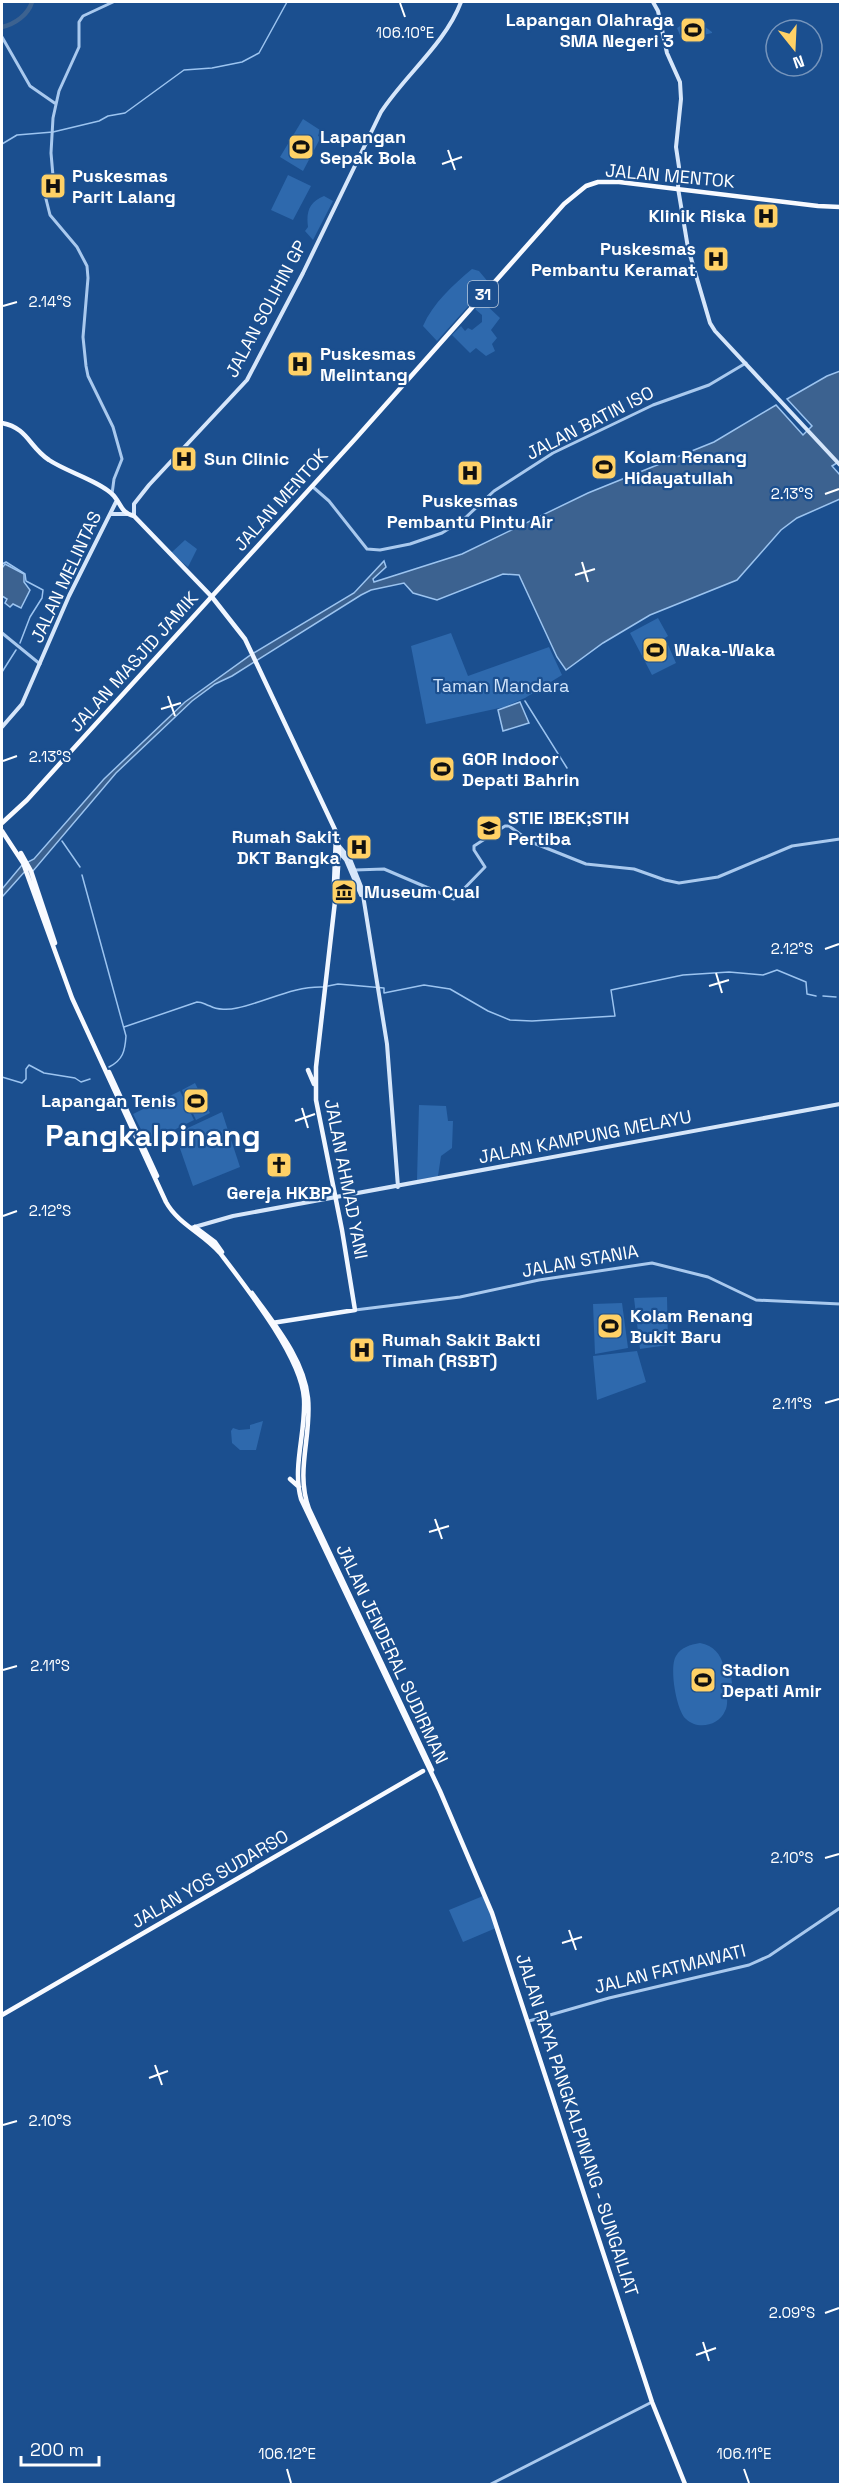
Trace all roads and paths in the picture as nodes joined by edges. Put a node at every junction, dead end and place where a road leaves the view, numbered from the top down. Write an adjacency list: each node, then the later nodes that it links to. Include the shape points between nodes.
1 (112, 2): 5 (street, via 80,20 79,47)
2 (461, 2): 16 (main road, JALAN SOLIHIN GP, via 444,31 381,112 247,380 149,484 134,504)
3 (653, 2): 6 (main road, via 680,82)
4 (2, 37): 5 (street, via 32,88)
5 (56, 104): 12 (street, via 51,133 53,175 45,195 47,208 87,266 83,337 86,366 113,427 122,459)
6 (678, 188): 7 (highway, JALAN MENTOK / 31); 8 (main road, via 688,248 710,323); 11 (highway, JALAN MENTOK / 31, via 610,182 592,183 578,191)
7 (840, 207)
8 (746, 363): 10 (main road); 11 (street, JALAN BATIN ISO, via 709,386 652,405 553,453 494,491 458,524 419,542 367,549 323,494)
9 (2, 423): 12 (main road, via 18,428 47,459)
10 (840, 465)
11 (311, 486): 17 (highway, JALAN MENTOK / 31)
12 (112, 494): 13 (main road)
13 (116, 502): 14 (main road, JALAN MELINTAS); 15 (main road)
14 (111, 514): 15 (main road); 19 (main road, JALAN MELINTAS, via 67,600)
15 (128, 514): 16 (main road)
16 (134, 516): 17 (main road)
17 (212, 597): 21 (highway, JALAN MASJID JAMIK); 23 (main road, JALAN AHMAD YANI, via 238,627 252,653 336,834)
18 (2, 633): 19 (street)
19 (41, 664): 20 (main road, JALAN MELINTAS, via 21,707)
20 (2, 727)
21 (2, 827): 32 (highway, JALAN JENDERAL SUDIRMAN, via 25,862 73,994 154,1174 174,1210)
22 (840, 839): 24 (street, via 792,846 718,877 679,883 634,868 586,864 531,842 509,826 474,846 485,867 454,899 384,869)
23 (337, 848): 24 (main road, via 344,850); 25 (main road, via 352,871); 27 (main road, JALAN AHMAD YANI)
24 (355, 870): 25 (main road)
25 (362, 899): 29 (main road, via 383,1023)
26 (308, 1070): 27 (main road)
27 (316, 1090): 30 (main road, JALAN AHMAD YANI)
28 (840, 1104): 29 (main road, JALAN KAMPUNG MELAYU)
29 (397, 1187): 30 (main road, JALAN KAMPUNG MELAYU)
30 (336, 1198): 31 (main road, JALAN KAMPUNG MELAYU, via 233,1216); 36 (main road, JALAN AHMAD YANI)
31 (212, 1224): 32 (main road, JALAN KAMPUNG MELAYU); 33 (main road)
32 (192, 1227): 33 (highway, JALAN JENDERAL SUDIRMAN); 34 (highway, JALAN JENDERAL SUDIRMAN)
33 (206, 1235): 34 (highway, JALAN JENDERAL SUDIRMAN)
34 (223, 1255): 37 (highway, JALAN JENDERAL SUDIRMAN)
35 (840, 1304): 36 (street, JALAN STANIA, via 756,1300 708,1277 648,1263 460,1297)
36 (355, 1310): 37 (main road)
37 (271, 1323): 39 (highway, JALAN JENDERAL SUDIRMAN, via 302,1382); 40 (highway, JALAN JENDERAL SUDIRMAN, via 305,1379 308,1417 302,1480)
38 (290, 1479): 39 (highway)
39 (299, 1487): 40 (highway, JALAN JENDERAL SUDIRMAN)
40 (307, 1510): 41 (highway, JALAN JENDERAL SUDIRMAN)
41 (427, 1768): 42 (highway, JALAN JENDERAL SUDIRMAN); 44 (highway, JALAN YOS SUDARSO)
42 (434, 1777): 45 (highway, JALAN RAYA PANGKALPINANG - SUNGAILIAT, via 497,1926)
43 (840, 1908): 45 (street, JALAN FATMAWATI, via 756,1962)
44 (2, 2014)
45 (529, 2021): 46 (highway, JALAN RAYA PANGKALPINANG - SUNGAILIAT)
46 (652, 2402): 47 (street); 48 (highway, JALAN RAYA PANGKALPINANG - SUNGAILIAT)
47 (491, 2484)
48 (685, 2484)

